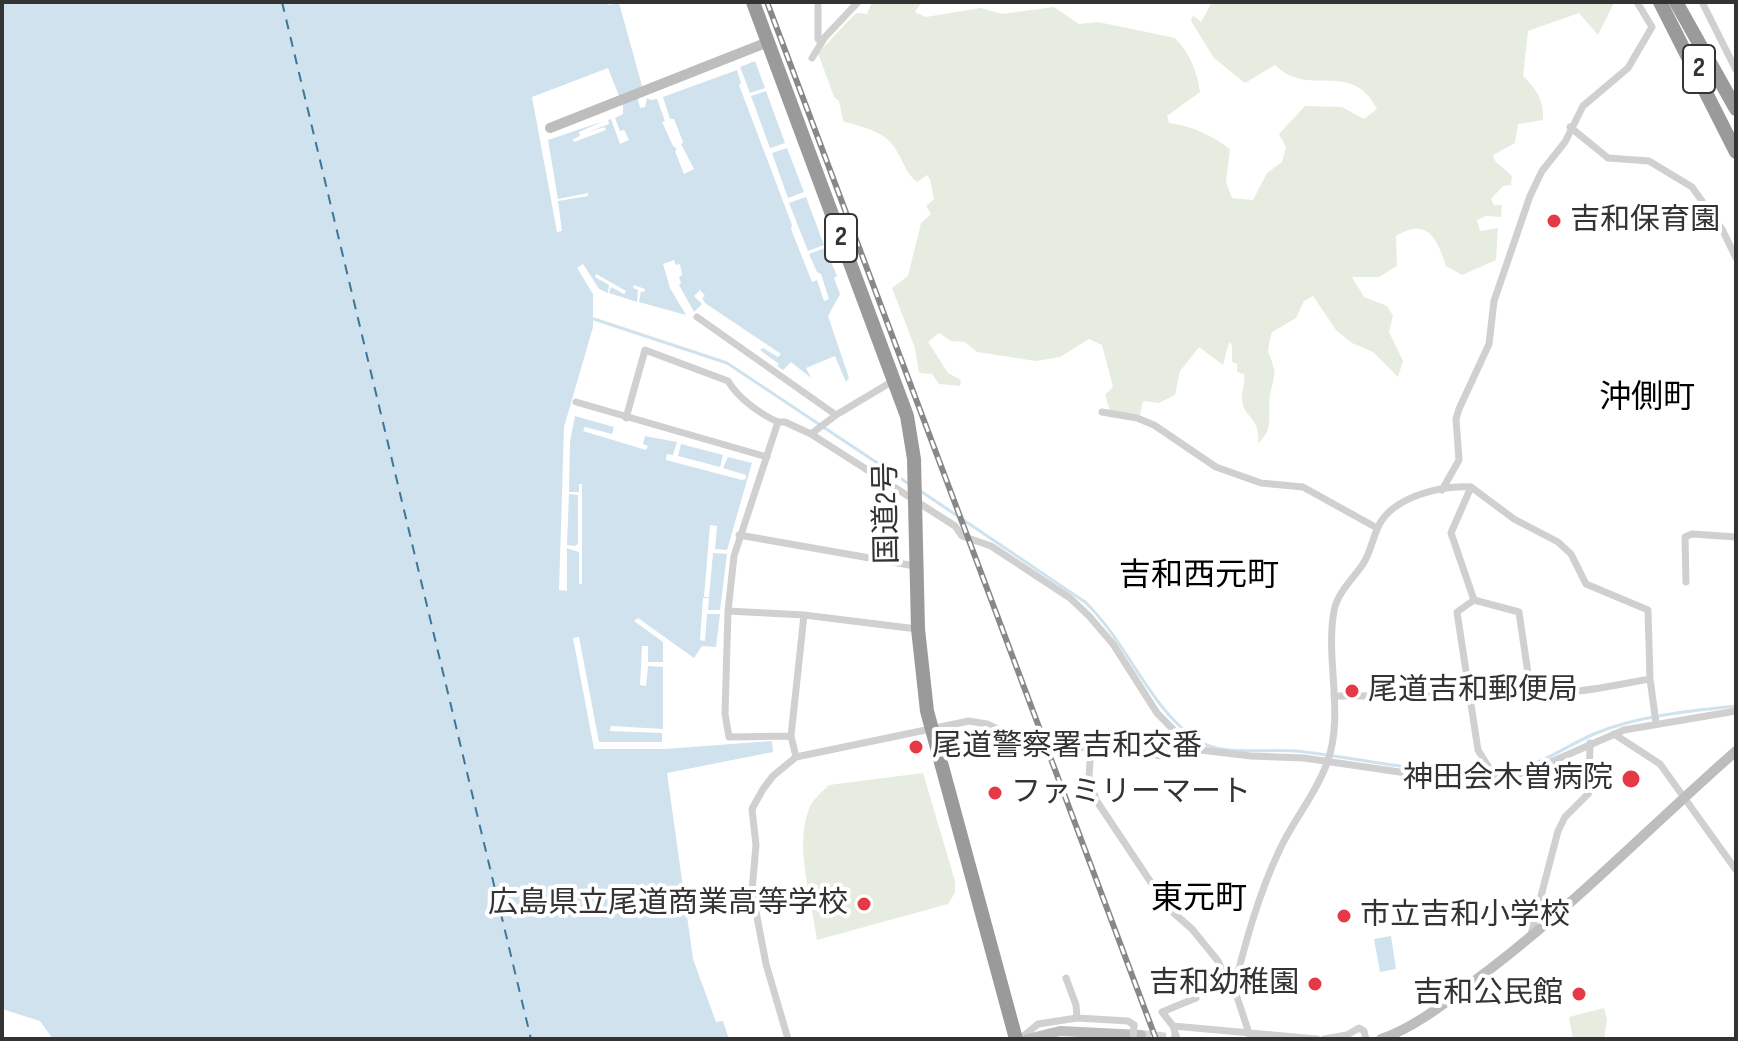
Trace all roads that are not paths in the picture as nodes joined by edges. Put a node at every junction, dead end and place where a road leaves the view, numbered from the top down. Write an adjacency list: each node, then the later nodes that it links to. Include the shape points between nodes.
1 (753, 2): 8 (highway, 国道2号 / 2)
2 (818, 2): 9 (street)
3 (858, 2): 9 (street)
4 (1637, 2): 13 (street, via 1652,27 1628,68 1583,106)
5 (1660, 2): 15 (highway, 2); 16 (highway)
6 (1676, 2): 12 (highway, 2)
7 (1702, 2): 11 (street)
8 (768, 42): 14 (street); 19 (highway, 国道2号 / 2)
9 (821, 42): 10 (street)
10 (812, 58)
11 (1736, 70)
12 (1736, 109)
13 (1570, 127): 17 (street, via 1608,158 1649,161 1692,187); 28 (street, via 1530,196 1494,301 1489,344 1456,419 1459,460)
14 (550, 128)
15 (1736, 136)
16 (1736, 152)
17 (1736, 258)
18 (697, 317): 22 (street)
19 (894, 380): 22 (street); 29 (highway, 国道2号 / 2, via 910,425)
20 (576, 402): 23 (street)
21 (1102, 412): 30 (street, via 1154,425 1216,467 1261,483 1303,487)
22 (833, 417): 25 (street)
23 (626, 418): 24 (street, via 645,350 728,381); 26 (street)
24 (778, 422): 25 (street); 26 (street)
25 (813, 432): 29 (street)
26 (767, 457): 31 (street)
27 (1471, 487): 28 (street); 35 (street, via 1451,533); 39 (street, via 1514,519 1558,542 1571,554 1586,584 1648,610)
28 (1442, 490): 30 (street, via 1404,500)
29 (914, 497): 33 (highway, 国道2号 / 2); 50 (street, via 962,536 991,546 1070,598 1113,644 1157,713)
30 (1377, 528): 41 (street, via 1372,548 1336,601)
31 (739, 535): 33 (street); 36 (street)
32 (1736, 537): 34 (street, via 1685,537)
33 (915, 566): 38 (highway, 国道2号 / 2)
34 (1686, 582)
35 (1474, 600): 40 (street, via 1519,612); 42 (street, via 1457,612)
36 (728, 611): 37 (street); 47 (street, via 729,737)
37 (804, 615): 38 (street); 47 (street)
38 (918, 629): 45 (highway, 国道2号 / 2)
39 (1650, 679): 40 (street, via 1565,691); 44 (street)
40 (1530, 687): 42 (street)
41 (1334, 696): 42 (street); 53 (street)
42 (1470, 696): 54 (street, via 1478,750)
43 (1736, 711): 44 (street)
44 (1656, 723): 46 (street)
45 (932, 730): 49 (street, via 969,721 1009,735); 52 (street); 66 (highway, 国道2号 / 2)
46 (1614, 734): 48 (street); 55 (street, via 1660,764)
47 (791, 736): 52 (street)
48 (1590, 743): 54 (street, via 1528,772); 57 (street, via 1589,793 1558,831)
49 (1091, 749): 50 (street, via 1165,756); 59 (street, via 1089,776 1096,800 1168,908 1192,929)
50 (1192, 749): 53 (street)
51 (1736, 751): 55 (street)
52 (796, 757): 65 (street, via 773,776 752,809 752,891)
53 (1327, 762): 54 (street, via 1447,779); 59 (street, via 1270,872)
54 (1489, 779)
55 (1684, 796): 56 (street); 57 (street)
56 (1736, 870)
57 (1529, 939): 72 (street, via 1409,1027)
58 (1066, 978): 61 (street)
59 (1234, 988): 64 (street)
60 (1196, 998): 62 (street, via 1162,1012)
61 (1077, 1018): 63 (street, bridge, via 1128,1021); 66 (street, via 1038,1024)
62 (1173, 1026): 64 (street); 68 (street)
63 (1137, 1037): 67 (street, via 1060,1031)
64 (1251, 1037): 69 (street)
65 (788, 1039)
66 (1018, 1039)
67 (1027, 1039)
68 (1177, 1039)
69 (1317, 1039)
70 (1324, 1039): 71 (street, via 1359,1028)
71 (1366, 1039)
72 (1381, 1039)

